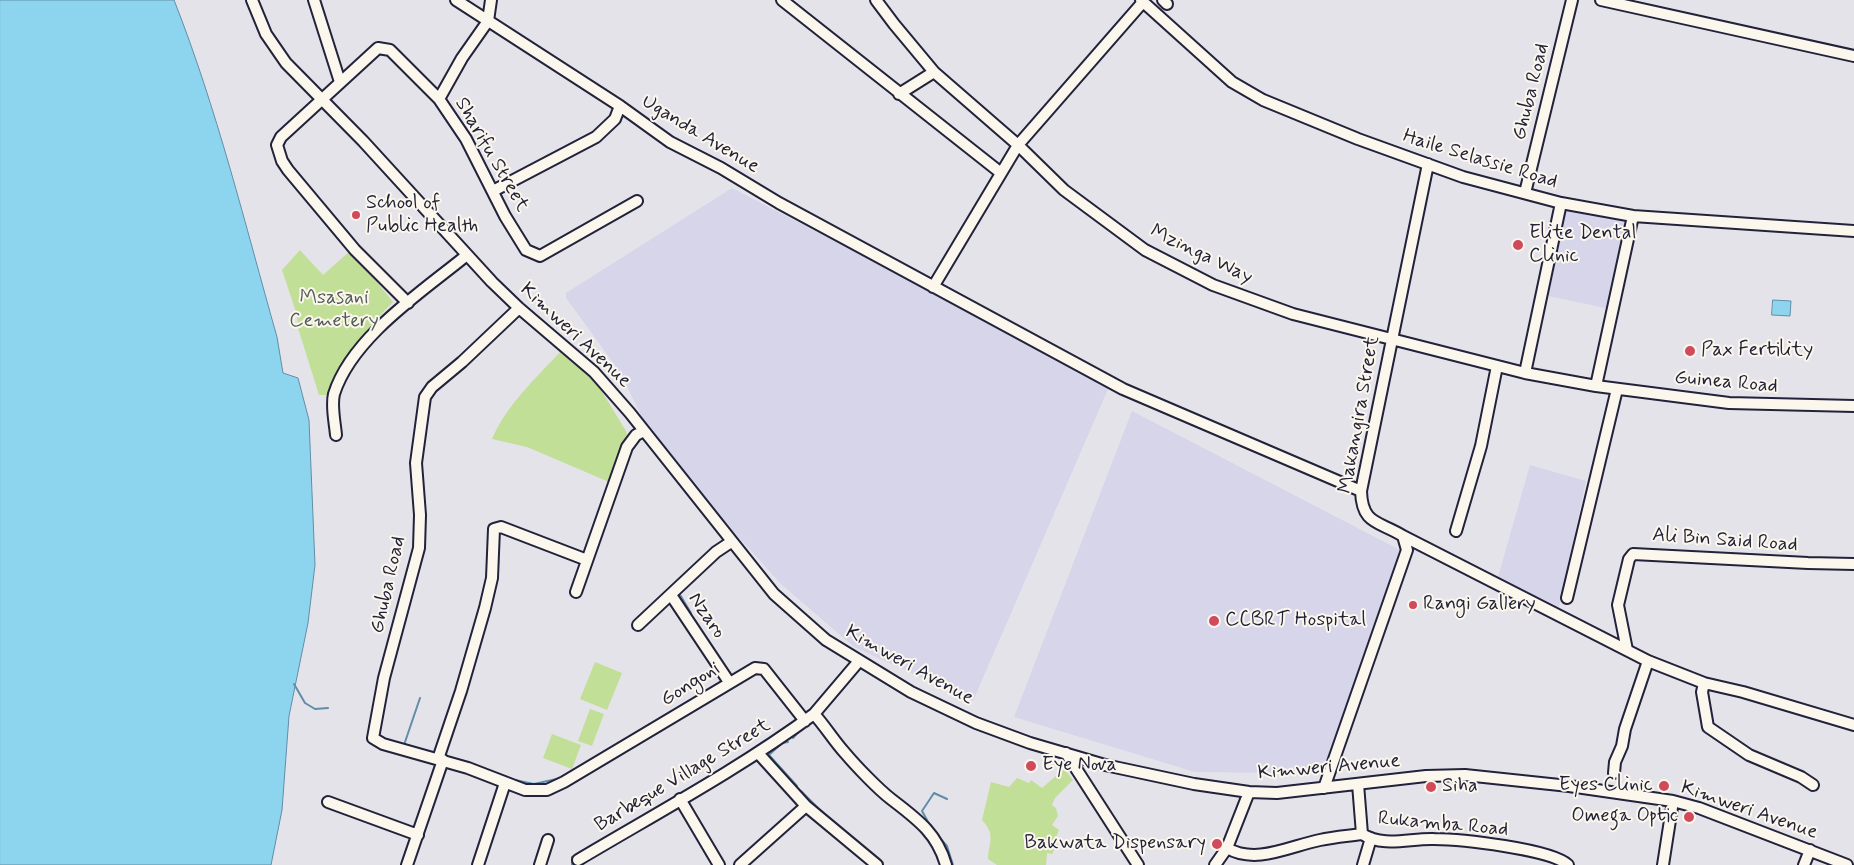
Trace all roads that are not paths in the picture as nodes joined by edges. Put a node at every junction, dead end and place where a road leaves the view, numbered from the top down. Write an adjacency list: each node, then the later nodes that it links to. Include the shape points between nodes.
1 (252, 0): 15 (street, Kimweri Avenue, via 275,50)
2 (314, 0): 13 (street)
3 (456, 0): 10 (street, Uganda Avenue)
4 (490, 0): 10 (street)
5 (782, 0): 14 (street)
6 (876, 0): 12 (street, Mzinga Way)
7 (1572, 0): 22 (street, Ghuba Road)
8 (1601, 0): 11 (street)
9 (1142, 1): 18 (street); 19 (street, Haile Selassie Road, via 1232,82 1263,100)
10 (488, 21): 16 (street); 17 (street, Uganda Avenue)
11 (1854, 56)
12 (934, 72): 14 (street); 18 (street, Mzinga Way)
13 (340, 82): 15 (street, Sharifu Street); 16 (street, Sharifu Street, via 375,49 382,47 390,50)
14 (899, 94): 20 (street)
15 (323, 98): 27 (street, Kimweri Avenue); 29 (street, Sharifu Street, via 281,137 277,145 282,161 355,250)
16 (439, 99): 21 (street, Sharifu Street, via 466,139)
17 (620, 106): 21 (street, via 615,119 596,136); 28 (street, Uganda Avenue, via 670,142 708,160 779,204)
18 (1018, 145): 20 (street); 31 (street, Mzinga Way, via 1064,190 1145,250 1213,285 1293,314)
19 (1428, 164): 22 (street, Haile Selassie Road, via 1463,177); 31 (street, Makangira Street)
20 (1001, 172): 28 (street)
21 (494, 191): 23 (street, Sharifu Street, via 526,250 536,256)
22 (1526, 193): 24 (street, Haile Selassie Road)
23 (637, 201)
24 (1561, 204): 25 (street, Haile Selassie Road); 33 (street)
25 (1633, 216): 26 (street, Haile Selassie Road); 34 (street)
26 (1854, 231)
27 (467, 255): 29 (street); 30 (street, Kimweri Avenue)
28 (933, 287): 39 (street, Uganda Avenue, via 1123,389)
29 (408, 303): 38 (street, via 388,318 343,375 334,395)
30 (519, 308): 37 (street, Kimweri Avenue, via 594,372); 58 (street, Ghuba Road, via 432,387 422,410 416,463 420,515 418,548 372,734 375,741)
31 (1391, 340): 32 (street, Mzinga Way); 39 (street, Makangira Street)
32 (1497, 366): 33 (street, Mzinga Way); 40 (street, via 1481,446)
33 (1525, 373): 34 (street, Mzinga Way)
34 (1596, 386): 35 (street, Guinea Road)
35 (1617, 389): 36 (street, Guinea Road, via 1729,403); 47 (street)
36 (1854, 406)
37 (644, 431): 42 (street, Kimweri Avenue); 43 (street, via 627,447)
38 (336, 436)
39 (1361, 491): 41 (street, Makangira Street, via 1364,513 1374,522)
40 (1456, 531)
41 (1403, 536): 49 (street); 63 (street, via 1407,543 1405,560)
42 (731, 542): 46 (street); 50 (street, Kimweri Avenue, via 796,615)
43 (587, 560): 45 (street); 58 (street, via 502,527 494,530 492,578 485,608)
44 (1854, 564): 49 (street, Ali Bin Said Road, via 1633,554 1628,559 1618,605)
45 (576, 592)
46 (671, 595): 48 (street); 52 (street, Nzaro)
47 (1567, 598)
48 (638, 625)
49 (1627, 650): 51 (street)
50 (859, 661): 54 (street); 57 (street, Kimweri Avenue, via 911,692 976,723)
51 (1648, 661): 53 (street); 59 (street)
52 (729, 682): 54 (street, Gongoni, via 761,667); 60 (street, Gongoni, via 547,790 526,790)
53 (1704, 683): 55 (street); 62 (street, via 1702,692 1708,727 1749,755)
54 (809, 717): 56 (street, Barbeque Village Street); 81 (street, via 890,798 930,831)
55 (1854, 725)
56 (758, 753): 65 (street, Barbeque Village Street); 68 (street)
57 (1066, 753): 64 (street, Kimweri Avenue, via 1194,784); 82 (street)
58 (440, 760): 60 (street, Ghuba Road); 69 (street)
59 (1614, 773)
60 (505, 783): 76 (street)
61 (1358, 784): 63 (street, Kimweri Avenue); 66 (street, Kimweri Avenue, via 1465,774); 70 (street, Rukamba Road)
62 (1814, 785)
63 (1324, 788): 64 (street, Kimweri Avenue)
64 (1249, 792): 72 (street)
65 (680, 799): 74 (street, Barbeque Village Street); 78 (street)
66 (1674, 801): 73 (street, Kimweri Avenue); 86 (street)
67 (328, 802): 69 (street)
68 (806, 806): 79 (street); 80 (street)
69 (418, 835): 75 (street)
70 (1366, 836): 72 (street, via 1321,840 1283,852 1254,856); 84 (street); 85 (street, Rukamba Road, via 1390,842 1435,839 1542,852)
71 (548, 840): 77 (street)
72 (1227, 848): 83 (street)
73 (1810, 850): 87 (street); 88 (street, Kimweri Avenue)
74 (578, 860)
75 (407, 865)
76 (478, 865)
77 (540, 865)
78 (719, 865)
79 (740, 865)
80 (877, 865)
81 (946, 865)
82 (1138, 865)
83 (1215, 865)
84 (1364, 865)
85 (1568, 865)
86 (1663, 865)
87 (1804, 865)
88 (1847, 865)

